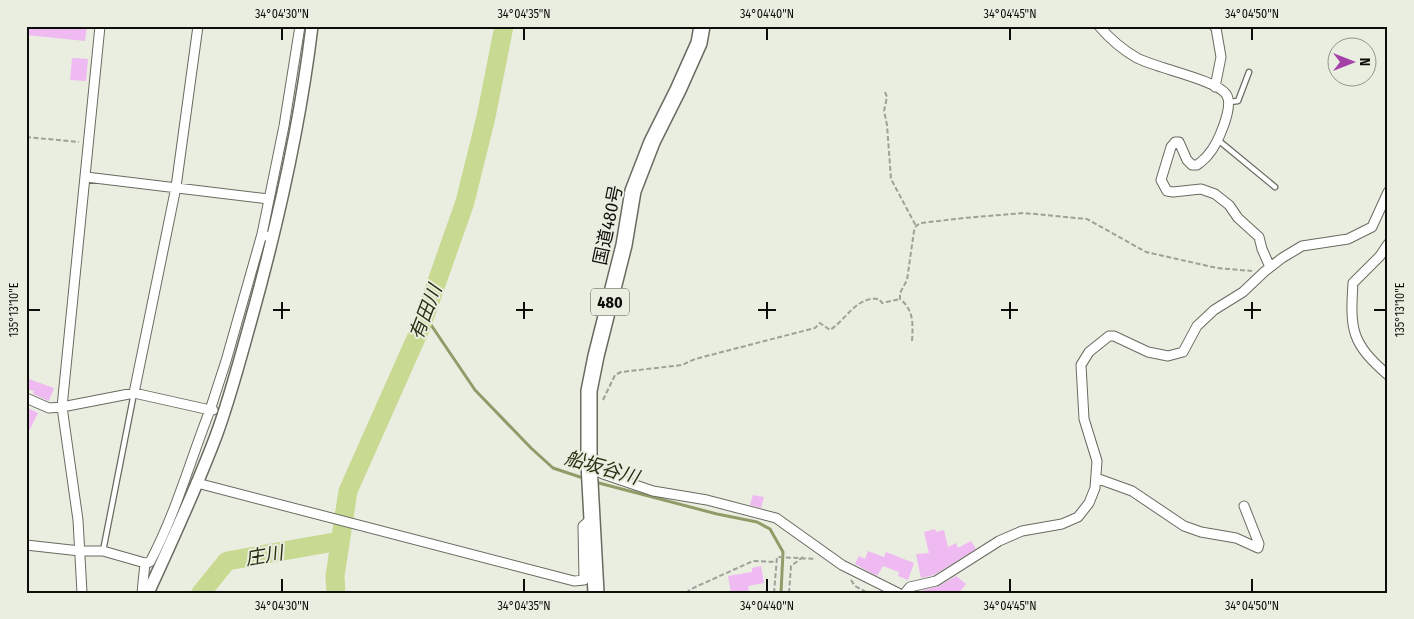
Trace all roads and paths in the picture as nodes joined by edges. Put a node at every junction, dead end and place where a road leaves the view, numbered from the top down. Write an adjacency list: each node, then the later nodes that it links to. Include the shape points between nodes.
1 (100, 26): 14 (street)
2 (198, 26): 16 (street)
3 (300, 26): 19 (street)
4 (702, 26): 33 (highway, 国道480号 / 480, via 698,44 633,191 624,244 589,391)
5 (1099, 26): 9 (street, via 1110,39 1137,58)
6 (311, 27): 21 (street, via 294,145)
7 (1217, 27): 9 (street, via 1221,57)
8 (1249, 72): 11 (lane, via 1238,101)
9 (1215, 87): 11 (street, via 1226,94)
10 (885, 92): 20 (path, via 891,178)
11 (1229, 102): 13 (street, via 1228,115)
12 (26, 137): 14 (path)
13 (1216, 139): 17 (lane); 23 (street, via 1209,154 1197,165 1187,160 1179,142 1175,142 1161,180 1168,191 1201,189 1215,194 1229,205 1259,237)
14 (89, 142): 15 (street)
15 (86, 176): 16 (street); 31 (street)
16 (176, 187): 19 (street); 28 (street)
17 (1275, 187)
18 (1388, 192): 23 (street, via 1372,226 1348,239 1302,246)
19 (270, 199): 21 (street)
20 (916, 226): 23 (path, via 1024,213 1087,219 1146,252 1217,268); 24 (path, via 907,280)
21 (268, 236): 26 (street); 32 (street)
22 (1388, 244): 27 (street, via 1353,283 1351,313 1354,334 1364,352)
23 (1267, 269): 34 (street, via 1243,292 1214,310 1197,326 1183,352 1168,356 1155,353 1114,336 1109,336 1089,352 1081,365 1084,419 1096,461)
24 (900, 299): 25 (path, via 913,319); 30 (path, via 882,303 873,299 856,306 830,330 820,324 815,328 694,359 682,366 621,372 615,375)
25 (912, 341)
26 (236, 373): 32 (street, via 228,376 213,411); 35 (street)
27 (1388, 375)
28 (134, 393): 31 (street); 32 (street); 40 (lane)
29 (26, 398): 31 (street, via 49,408)
30 (600, 406)
31 (62, 407): 39 (street)
32 (210, 410): 44 (street, via 164,536 150,562)
33 (589, 464): 37 (highway, 国道480号 / 480); 52 (street, via 604,474 653,491 707,500 776,518 842,564)
34 (1096, 478): 36 (street, via 1132,491 1184,526 1236,538 1258,548); 53 (street, via 1096,488 1078,517 1062,524 1022,531 999,541 936,581 910,587)
35 (201, 484): 37 (street, via 574,581 584,580 583,526); 47 (street)
36 (1244, 506)
37 (592, 518): 48 (highway, 国道480号 / 480)
38 (26, 545): 39 (street)
39 (80, 551): 40 (street); 45 (street)
40 (103, 551): 44 (street)
41 (798, 557): 43 (path, via 777,557)
42 (803, 557): 51 (path, via 791,566)
43 (777, 562): 49 (path, via 753,561); 50 (path)
44 (145, 563): 46 (street)
45 (82, 593)
46 (142, 593)
47 (148, 593)
48 (596, 593)
49 (686, 593)
50 (774, 593)
51 (789, 593)
52 (898, 593)
53 (905, 593)

